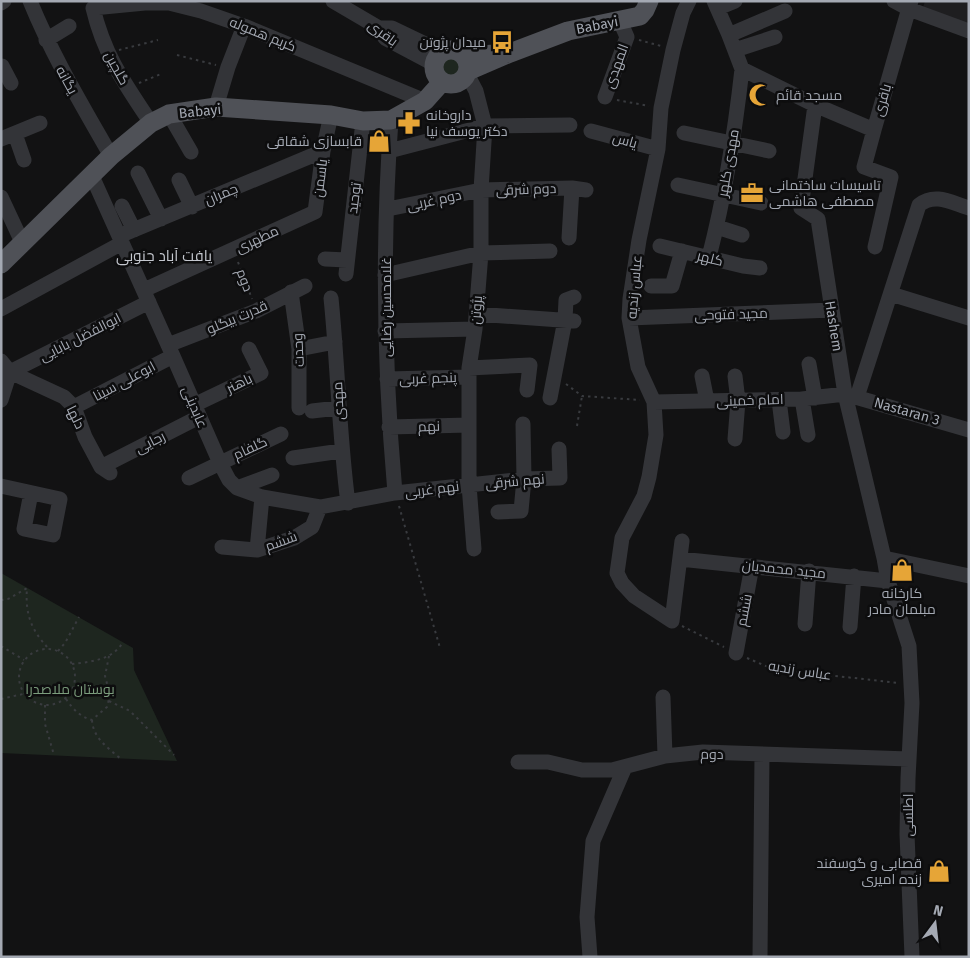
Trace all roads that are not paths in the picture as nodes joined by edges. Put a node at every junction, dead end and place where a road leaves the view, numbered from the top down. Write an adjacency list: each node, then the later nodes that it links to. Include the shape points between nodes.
1 (30, 1): 18 (street, یگانه)
2 (333, 1): 21 (street, باقری, via 379,28 392,28)
3 (649, 1): 14 (main road, Babayi, via 640,16)
4 (689, 1): 42 (street, عباس زندیه, via 673,50 661,108)
5 (735, 1): 8 (street)
6 (894, 1): 9 (street)
7 (146, 2): 10 (street, کریم هموله); 13 (street, کریم هموله, via 169,3)
8 (716, 5): 16 (street)
9 (910, 5): 15 (street); 37 (street, باقری)
10 (93, 8): 34 (street, گلچین, via 108,53)
11 (786, 11): 16 (street)
12 (69, 26): 18 (street)
13 (244, 26): 26 (street, کریم هموله); 28 (street)
14 (624, 29): 22 (main road, Babayi, via 568,31); 25 (street, المهدی)
15 (969, 30)
16 (730, 35): 19 (street)
17 (774, 37): 19 (street)
18 (46, 40): 47 (street, یگانه)
19 (735, 50): 23 (street)
20 (2, 66): 24 (street)
21 (439, 66): 22 (main road, via 446,50 457,50); 22 (main road, via 446,84 456,84 464,79); 26 (main road, Babayi)
22 (467, 67): 36 (street, پژوتن)
23 (742, 69): 27 (street); 41 (street, مهدی کلهر)
24 (11, 83)
25 (605, 97)
26 (425, 101): 31 (main road, Babayi)
27 (815, 105): 37 (street, باقری); 87 (street, Hashem, via 801,208 818,219)
28 (216, 107): 29 (main road, Babayi); 30 (main road, Babayi)
29 (169, 114): 34 (main road, Babayi); 46 (street)
30 (330, 114): 32 (main road, Babayi); 43 (street, یاسمن)
31 (391, 120): 32 (main road, Babayi); 44 (street, غلامحسین رضایی)
32 (363, 121): 76 (street, توحید, via 347,267)
33 (40, 122): 40 (street)
34 (151, 123): 47 (main road, Babayi)
35 (570, 125): 36 (street)
36 (485, 126): 44 (street); 53 (street, پژوتن)
37 (874, 130): 71 (street, via 864,167 891,177)
38 (591, 131): 42 (street, یاس)
39 (684, 132): 41 (street)
40 (8, 137): 48 (street)
41 (732, 144): 45 (street); 54 (street, مهدی کلهر)
42 (658, 150): 88 (street, عباس زندیه, via 639,240)
43 (323, 151): 58 (street, چمران); 61 (street, یاسمن)
44 (389, 151): 60 (street, غلامحسین رضایی)
45 (769, 151)
46 (191, 152)
47 (111, 156): 50 (main road, Babayi)
48 (24, 160)
49 (138, 173): 63 (street)
50 (92, 176): 68 (street, عابدینی); 69 (main road, Babayi)
51 (179, 180): 58 (street)
52 (678, 185): 54 (street)
53 (481, 190): 60 (street, دوم غربی); 67 (street, دوم شرقی, via 579,189); 74 (street, پژوتن)
54 (722, 196): 56 (street); 64 (street, مهدی کلهر)
55 (1, 197): 62 (street)
56 (760, 203)
57 (122, 206): 65 (street)
58 (192, 207): 63 (street, چمران)
59 (969, 208): 82 (street, via 934,197 919,205)
60 (388, 209): 79 (street, غلامحسین رضایی)
61 (315, 212): 83 (street, مطهری, via 233,250)
62 (5, 214): 69 (street)
63 (161, 219): 65 (street, چمران)
64 (717, 227): 66 (street); 75 (street, مهدی کلهر)
65 (134, 230): 68 (street, چمران)
66 (742, 235)
67 (570, 238)
68 (121, 240): 83 (street, عابدینی); 86 (street, چمران)
69 (22, 242): 77 (main road, Babayi)
70 (660, 246): 73 (street, کلهر)
71 (875, 247)
72 (550, 251): 74 (street)
73 (682, 251): 75 (street, کلهر); 80 (street, via 672,286)
74 (481, 253): 79 (street); 91 (street, پژوتن)
75 (709, 257): 78 (street, کلهر, via 745,273)
76 (325, 259)
77 (1, 264)
78 (760, 268)
79 (385, 275): 92 (street, غلامحسین رضایی)
80 (651, 286)
81 (298, 289): 95 (street, وحدت); 96 (street, قدرت بیگلو)
82 (891, 294): 89 (street); 104 (street)
83 (147, 296): 96 (street, عابدینی); 98 (street, ابوالفضل بابایی)
84 (574, 297): 90 (street, via 566,300)
85 (331, 298): 93 (street, مهدی)
86 (1, 310)
87 (832, 310): 88 (street, مجید فتوحی); 104 (street, Hashem)
88 (629, 318): 111 (street, عباس زندیه, via 638,367)
89 (969, 318)
90 (570, 320): 91 (street); 105 (street)
91 (476, 321): 92 (street); 99 (street, پژوتن)
92 (385, 331): 102 (street, غلامحسین رضایی)
93 (336, 342): 95 (street); 113 (street, مهدی)
94 (248, 349): 114 (street, باهنر, via 261,373)
95 (299, 349): 113 (street, وحدت, via 305,410)
96 (171, 350): 112 (street, ابوعلی سینا); 114 (street, عابدینی)
97 (809, 364): 106 (street)
98 (6, 367): 107 (street); 112 (street, دلها, via 64,397)
99 (469, 373): 102 (street, پنجم غربی); 103 (street, پنجم غربی, via 530,365); 116 (street, پژوتن)
100 (702, 376): 109 (street)
101 (735, 376): 110 (street)
102 (387, 379): 117 (street, غلامحسین رضایی)
103 (527, 390)
104 (851, 395): 106 (street, امام خمینی); 118 (street, Nastaran 3); 145 (street, Hashem)
105 (550, 398)
106 (808, 398): 108 (street, امام خمینی); 121 (street)
107 (1, 400)
108 (779, 400): 110 (street, امام خمینی); 119 (street)
109 (707, 401): 110 (street, امام خمینی); 111 (street, امام خمینی)
110 (738, 401): 122 (street)
111 (654, 402): 144 (street, عباس زندیه, via 656,435 650,477 622,538 617,573 634,596 672,621)
112 (74, 407): 127 (street, دلها, via 85,437)
113 (338, 408): 124 (street, مهدی)
114 (197, 411): 126 (street, عابدینی); 127 (street, رجایی)
115 (524, 424): 130 (street)
116 (469, 425): 117 (street, نهم); 131 (street, پژوتن)
117 (389, 427): 135 (street, غلامحسین رضایی)
118 (969, 430)
119 (783, 432)
120 (281, 434): 126 (street, گلفام)
121 (808, 434)
122 (735, 439)
123 (559, 449): 130 (street, نهم شرقی, via 560,478)
124 (341, 451): 125 (street); 137 (street, مهدی)
125 (293, 458)
126 (220, 463): 129 (street, گلفام); 133 (street, عابدینی)
127 (105, 470)
128 (272, 474): 133 (street)
129 (188, 478)
130 (524, 479): 131 (street, نهم شرقی); 139 (street, via 520,511)
131 (469, 485): 135 (street, نهم غربی); 142 (street, پژوتن)
132 (1, 486): 134 (street)
133 (237, 488): 136 (street)
134 (31, 493)
135 (395, 493): 137 (street)
136 (262, 497): 138 (street); 143 (street, ششم)
137 (348, 503): 138 (street)
138 (320, 507): 143 (street, ششم, via 312,527 294,538)
139 (498, 512)
140 (682, 541): 144 (street)
141 (222, 547): 143 (street, ششم)
142 (474, 549)
143 (257, 550)
144 (680, 558): 146 (street, مجید محمدیان)
145 (884, 558): 149 (street); 150 (street, Hashem)
146 (752, 566): 147 (street, مجید محمدیان); 153 (street, ششم)
147 (809, 571): 148 (street, مجید محمدیان); 151 (street)
148 (854, 576): 150 (street, مجید محمدیان); 152 (street)
149 (969, 576)
150 (888, 581): 155 (street, Hashem, via 909,646)
151 (805, 624)
152 (850, 627)
153 (736, 653)
154 (663, 697): 157 (street)
155 (912, 703): 158 (street, اطلسی)
156 (762, 755): 157 (street, دوم, via 703,752); 158 (street, دوم); 162 (street)
157 (664, 756): 160 (street, دوم)
158 (909, 759): 163 (street, اطلسی)
159 (518, 762): 160 (street, دوم, via 548,762 582,770)
160 (625, 767): 161 (street, via 593,841 587,917)
161 (590, 957)
162 (760, 957)
163 (912, 957)

